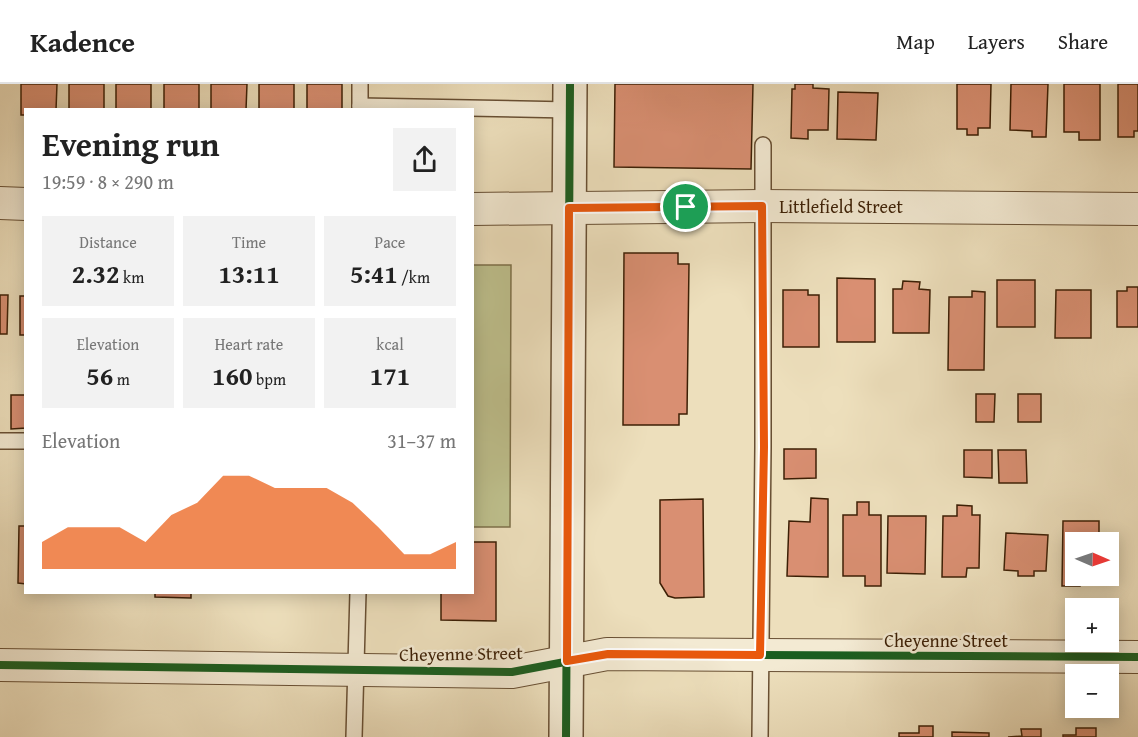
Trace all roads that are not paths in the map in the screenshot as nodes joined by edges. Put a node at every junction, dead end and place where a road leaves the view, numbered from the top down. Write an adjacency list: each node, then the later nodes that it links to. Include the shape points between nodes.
1 (360, 84): 3 (lane)
2 (570, 97): 3 (lane); 8 (street)
3 (360, 108)
4 (763, 146): 7 (lane)
5 (0, 203): 6 (street)
6 (24, 204)
7 (762, 206): 8 (street, Littlefield Street); 9 (street, Littlefield Street); 14 (lane, via 764,447)
8 (569, 208): 10 (street, Littlefield Street); 16 (street)
9 (1138, 209)
10 (474, 210)
11 (0, 441): 12 (lane)
12 (24, 441)
13 (358, 594): 18 (lane)
14 (760, 655): 15 (street, Cheyenne Street); 16 (street, Cheyenne Street, via 608,654); 21 (lane)
15 (1138, 657)
16 (567, 661): 18 (street, Cheyenne Street, via 512,672); 20 (street)
17 (0, 665): 18 (street, Cheyenne Street)
18 (355, 670): 19 (lane)
19 (354, 737)
20 (566, 737)
21 (760, 737)

